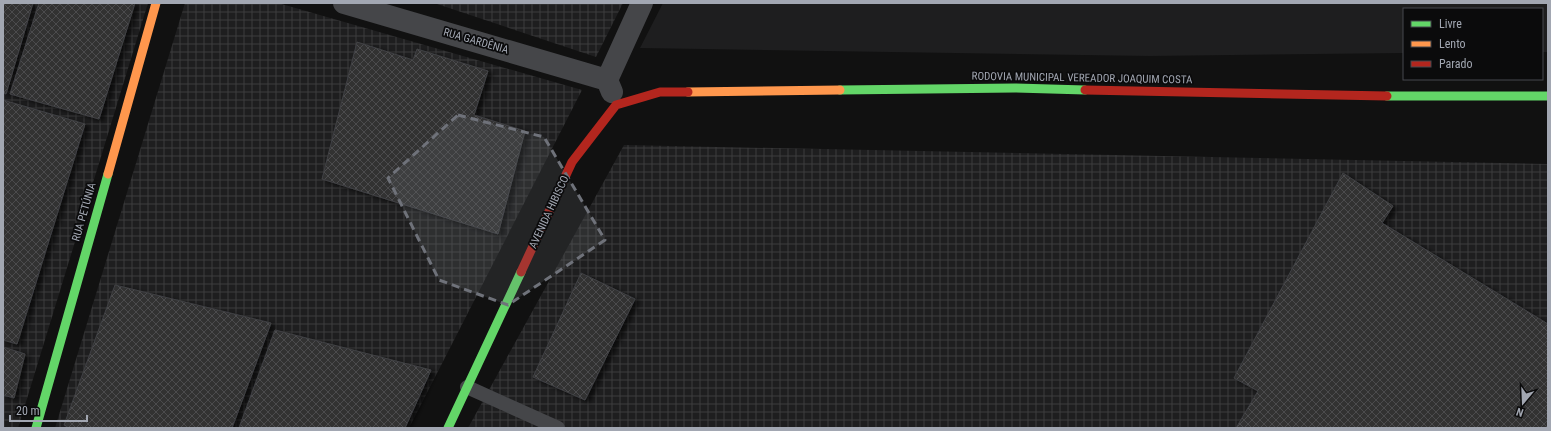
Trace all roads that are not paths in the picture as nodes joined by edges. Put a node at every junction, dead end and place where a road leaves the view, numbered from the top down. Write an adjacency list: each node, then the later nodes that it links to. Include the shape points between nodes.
1 (156, 3): 8 (main road, RUA PETÚNIA)
2 (344, 3): 4 (street, RUA GARDÊNIA)
3 (642, 3): 4 (street)
4 (607, 80): 6 (street)
5 (1548, 96): 6 (main road, RODOVIA MUNICIPAL VEREADOR JOAQUIM COSTA, via 1381,96 1015,88 660,92)
6 (616, 105): 7 (main road, AVENIDA HIBISCO, via 572,162)
7 (467, 387): 9 (main road, AVENIDA HIBISCO); 10 (lane)
8 (36, 428)
9 (448, 428)
10 (558, 428)

